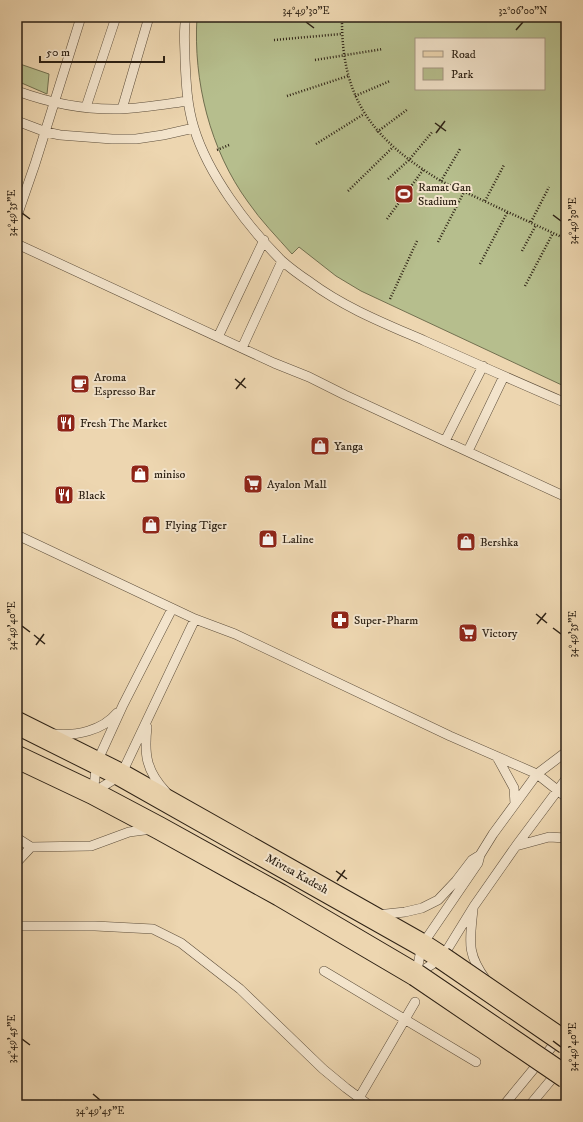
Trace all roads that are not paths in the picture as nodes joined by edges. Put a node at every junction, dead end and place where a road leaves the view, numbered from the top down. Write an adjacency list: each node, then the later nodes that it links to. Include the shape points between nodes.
1 (82, 17): 7 (lane)
2 (116, 17): 8 (lane)
3 (149, 17): 9 (lane)
4 (186, 17): 6 (lane)
5 (17, 91): 7 (lane)
6 (188, 101): 9 (lane); 11 (lane)
7 (54, 102): 8 (lane); 12 (lane)
8 (86, 107): 9 (lane)
9 (122, 109)
10 (17, 121): 12 (lane)
11 (194, 128): 12 (lane, via 163,135 112,139); 14 (lane, via 216,175 231,199)
12 (46, 132): 13 (lane)
13 (17, 216)
14 (264, 240): 16 (lane); 17 (lane)
15 (17, 244): 17 (lane)
16 (282, 261): 18 (lane); 19 (lane, via 343,303)
17 (218, 337): 18 (lane)
18 (242, 348): 22 (lane)
19 (483, 366): 20 (lane); 22 (lane)
20 (504, 376): 21 (lane); 23 (lane)
21 (566, 403)
22 (445, 441): 23 (lane)
23 (468, 451): 24 (lane)
24 (566, 496)
25 (17, 535): 26 (lane)
26 (172, 609): 27 (lane); 28 (lane)
27 (195, 619): 29 (lane); 34 (lane, via 235,634)
28 (123, 705): 31 (lane, via 112,718 81,734); 35 (lane)
29 (148, 717): 37 (lane); 43 (lane, via 145,742 146,759 151,773)
30 (17, 723): 31 (main road, Mivtsa Kadesh)
31 (36, 732): 35 (main road, Mivtsa Kadesh)
32 (566, 752): 36 (lane)
33 (17, 757): 40 (main road)
34 (498, 757): 36 (lane); 42 (lane, via 514,788)
35 (97, 762): 37 (main road, Mivtsa Kadesh); 40 (lane)
36 (537, 774): 39 (lane); 42 (lane)
37 (121, 775): 40 (lane); 43 (main road, Mivtsa Kadesh)
38 (566, 779): 39 (lane)
39 (557, 790): 41 (lane); 47 (lane)
40 (93, 793): 44 (main road)
41 (566, 797)
42 (515, 804): 50 (lane, via 480,855 472,860)
43 (182, 809): 52 (main road, Mivtsa Kadesh)
44 (159, 828): 48 (lane, via 129,832 91,846); 57 (main road)
45 (17, 838): 48 (lane)
46 (566, 838): 47 (lane, via 549,837)
47 (516, 846): 51 (lane)
48 (31, 847): 49 (lane)
49 (17, 862)
50 (459, 883): 52 (lane, via 438,900 422,908); 54 (lane)
51 (474, 906): 55 (lane); 58 (lane, via 470,946 473,958)
52 (370, 915): 54 (main road, Mivtsa Kadesh)
53 (17, 926): 66 (lane, via 153,929 181,943 240,989 323,1069)
54 (422, 945): 55 (main road, Mivtsa Kadesh); 57 (lane)
55 (442, 958): 57 (lane); 58 (main road, Mivtsa Kadesh, bridge)
56 (324, 971): 60 (lane)
57 (416, 975): 65 (main road, bridge)
58 (499, 997): 62 (main road, Mivtsa Kadesh, bridge)
59 (415, 1002): 60 (lane)
60 (405, 1019): 63 (lane); 66 (lane)
61 (566, 1030): 68 (lane)
62 (566, 1043)
63 (476, 1062)
64 (566, 1062): 69 (lane)
65 (566, 1077)
66 (359, 1098): 67 (lane)
67 (369, 1105)
68 (504, 1105)
69 (530, 1105)

